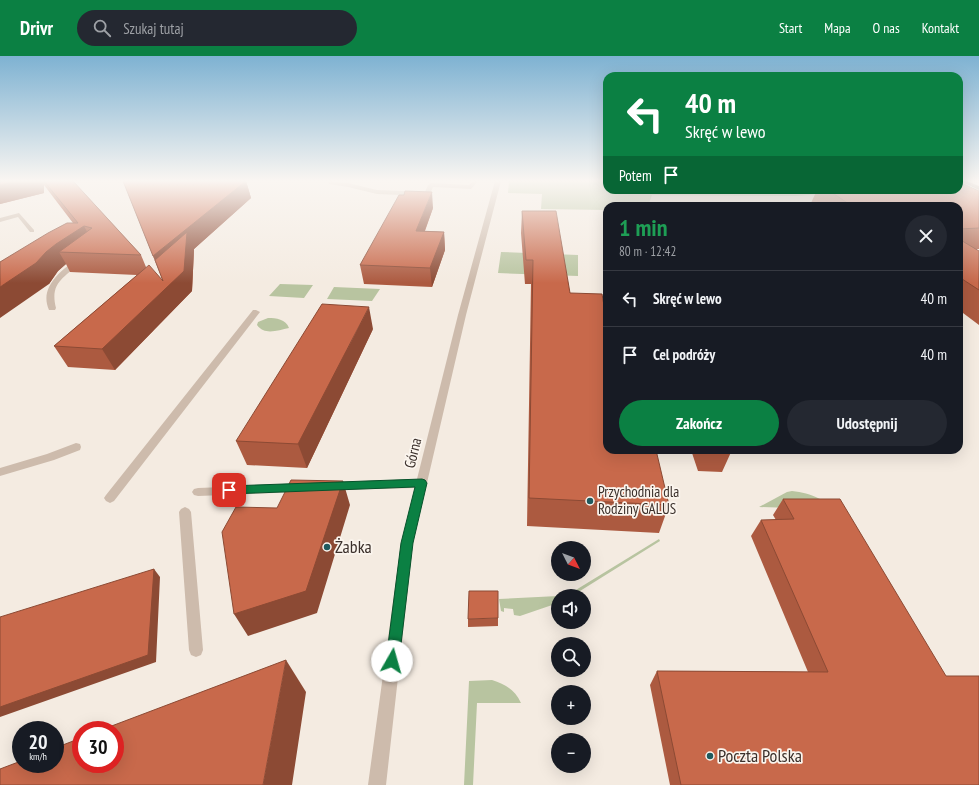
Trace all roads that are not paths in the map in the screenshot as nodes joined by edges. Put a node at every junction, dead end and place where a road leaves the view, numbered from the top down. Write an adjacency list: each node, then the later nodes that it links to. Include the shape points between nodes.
1 (19, 215): 5 (street)
2 (19, 215): 4 (street)
3 (489, 215): 11 (street, Górna)
4 (0, 220)
5 (32, 231)
6 (85, 256): 7 (street, via 55,280 49,299)
7 (52, 308)
8 (256, 312): 15 (street)
9 (76, 447): 10 (street)
10 (0, 472)
11 (422, 483): 13 (street); 18 (street, Górna, via 407,543)
12 (308, 487): 14 (street)
13 (324, 487)
14 (198, 492)
15 (110, 498)
16 (185, 512): 17 (street)
17 (196, 650)
18 (377, 785)

